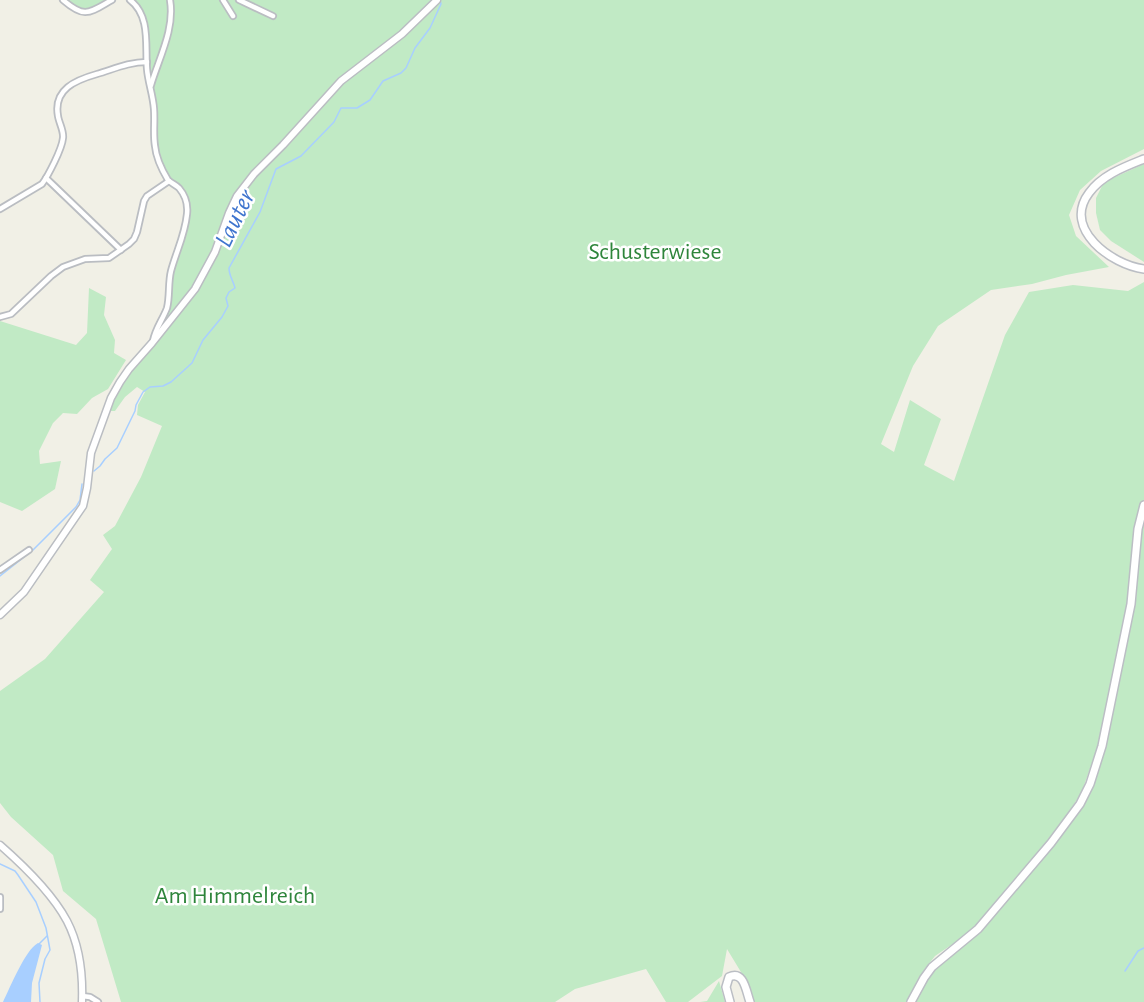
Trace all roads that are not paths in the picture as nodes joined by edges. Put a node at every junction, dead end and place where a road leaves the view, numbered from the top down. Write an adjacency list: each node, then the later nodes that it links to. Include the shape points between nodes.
1 (63, 0): 2 (street, via 81,12 90,13)
2 (112, 0)
3 (130, 0): 10 (street, via 136,4 146,28)
4 (170, 0): 11 (street, via 169,32)
5 (224, 0): 8 (street)
6 (238, 0): 9 (street)
7 (436, 1): 19 (street, via 402,34 341,81 254,174 237,196 195,289)
8 (233, 16)
9 (273, 16)
10 (147, 62): 11 (street); 13 (street, via 130,63 78,80 62,92 57,108 63,140)
11 (151, 85): 14 (street, via 156,154)
12 (1144, 159): 17 (main road, via 1096,184 1086,198 1082,214 1086,232 1100,249 1119,261)
13 (46, 178): 15 (street); 16 (street)
14 (169, 181): 16 (street, via 147,196 134,239); 19 (street, via 182,193 187,212 172,269 169,301)
15 (0, 209)
16 (121, 250): 18 (street, via 109,258 85,259 63,267 11,314)
17 (1144, 269)
18 (0, 317)
19 (152, 343): 23 (street, via 120,382 105,411 91,453 83,506 24,592)
20 (1144, 505): 31 (main road, via 1131,604 1102,746 1090,784 1038,859 978,929 932,967)
21 (29, 550): 22 (street)
22 (0, 570)
23 (0, 615)
24 (0, 845): 27 (street, via 33,876 66,920 80,959)
25 (0, 897): 26 (street)
26 (0, 909)
27 (82, 999): 28 (street, via 90,997)
28 (98, 1002)
29 (730, 1002): 30 (main road, via 726,982 732,975 743,981)
30 (750, 1002)
31 (911, 1002)

